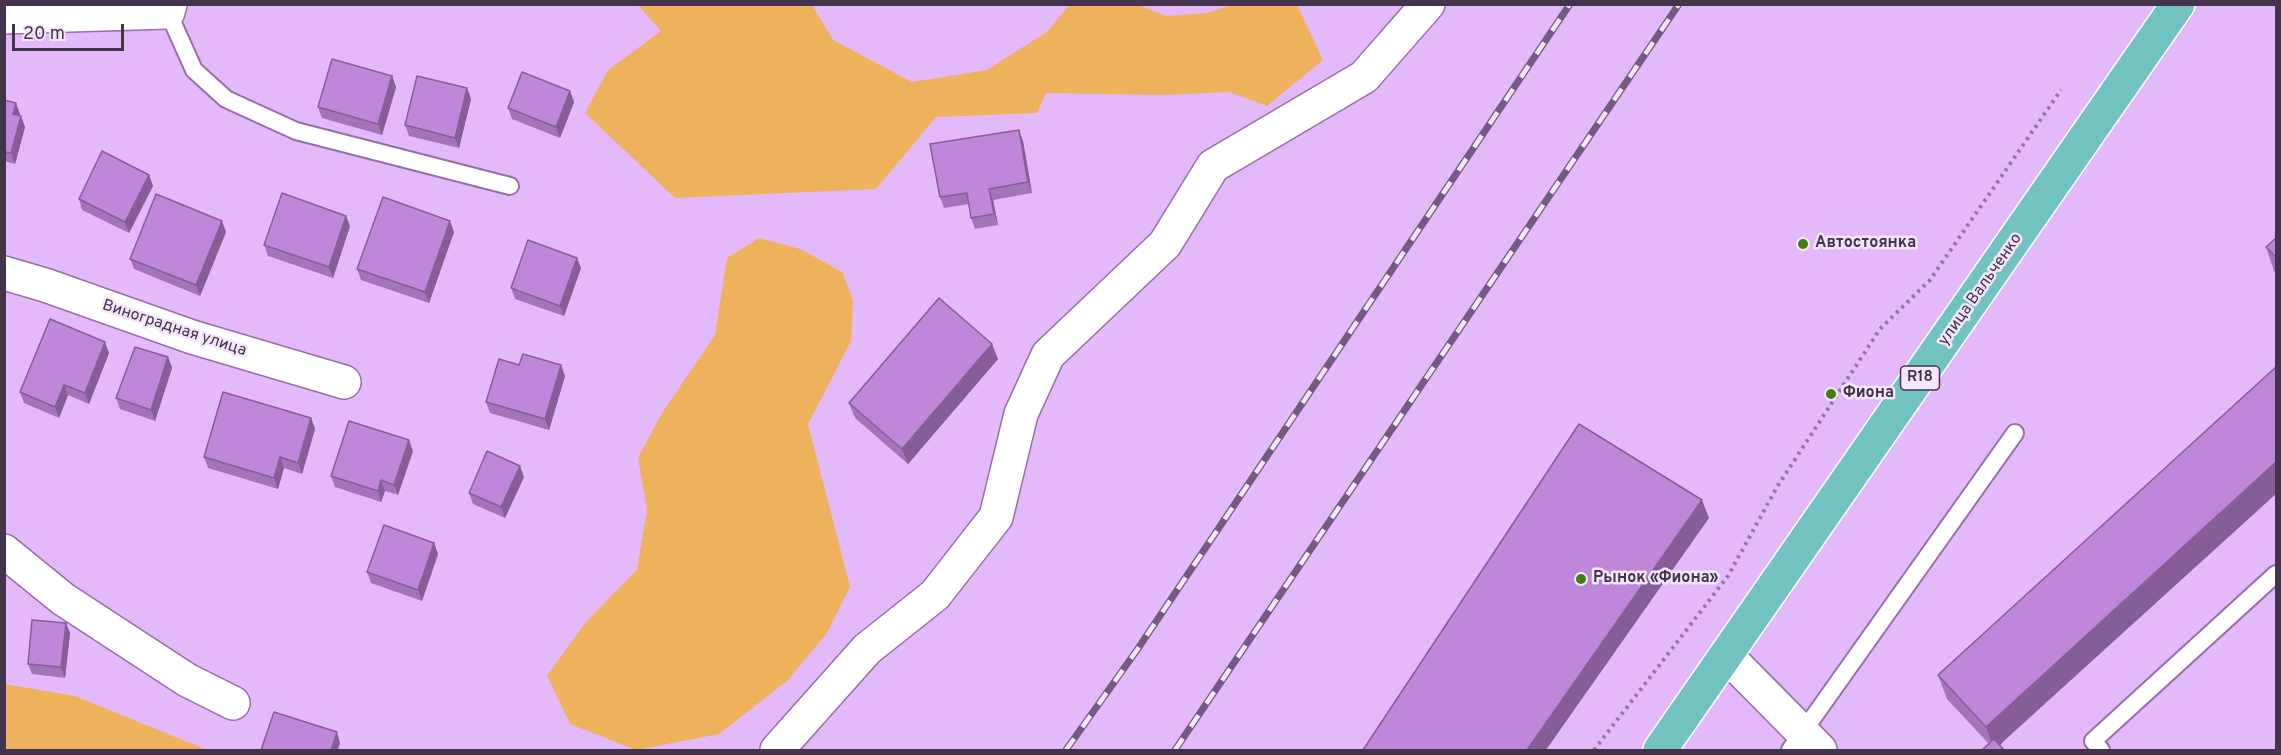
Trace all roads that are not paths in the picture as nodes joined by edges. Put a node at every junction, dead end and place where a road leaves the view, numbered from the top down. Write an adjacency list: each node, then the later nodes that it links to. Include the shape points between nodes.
1 (1428, 4): 14 (street, via 1364,76 1213,166 1165,244 1048,355 1021,414 996,517 935,595 867,650)
2 (2178, 4): 11 (main road, улица Вальченко / R18)
3 (169, 8): 4 (street); 5 (lane, via 194,70 226,99 296,131)
4 (4, 18)
5 (510, 186)
6 (4, 273): 7 (street, Виноградная улица, via 192,337)
7 (344, 382)
8 (2015, 433): 13 (lane)
9 (4, 551): 12 (street, via 72,605 187,681)
10 (2277, 574): 16 (lane, via 2093,741)
11 (1727, 656): 13 (street); 15 (main road, улица Вальченко / R18)
12 (233, 704)
13 (1804, 744)
14 (777, 750)
15 (1659, 750)
16 (2101, 750)

